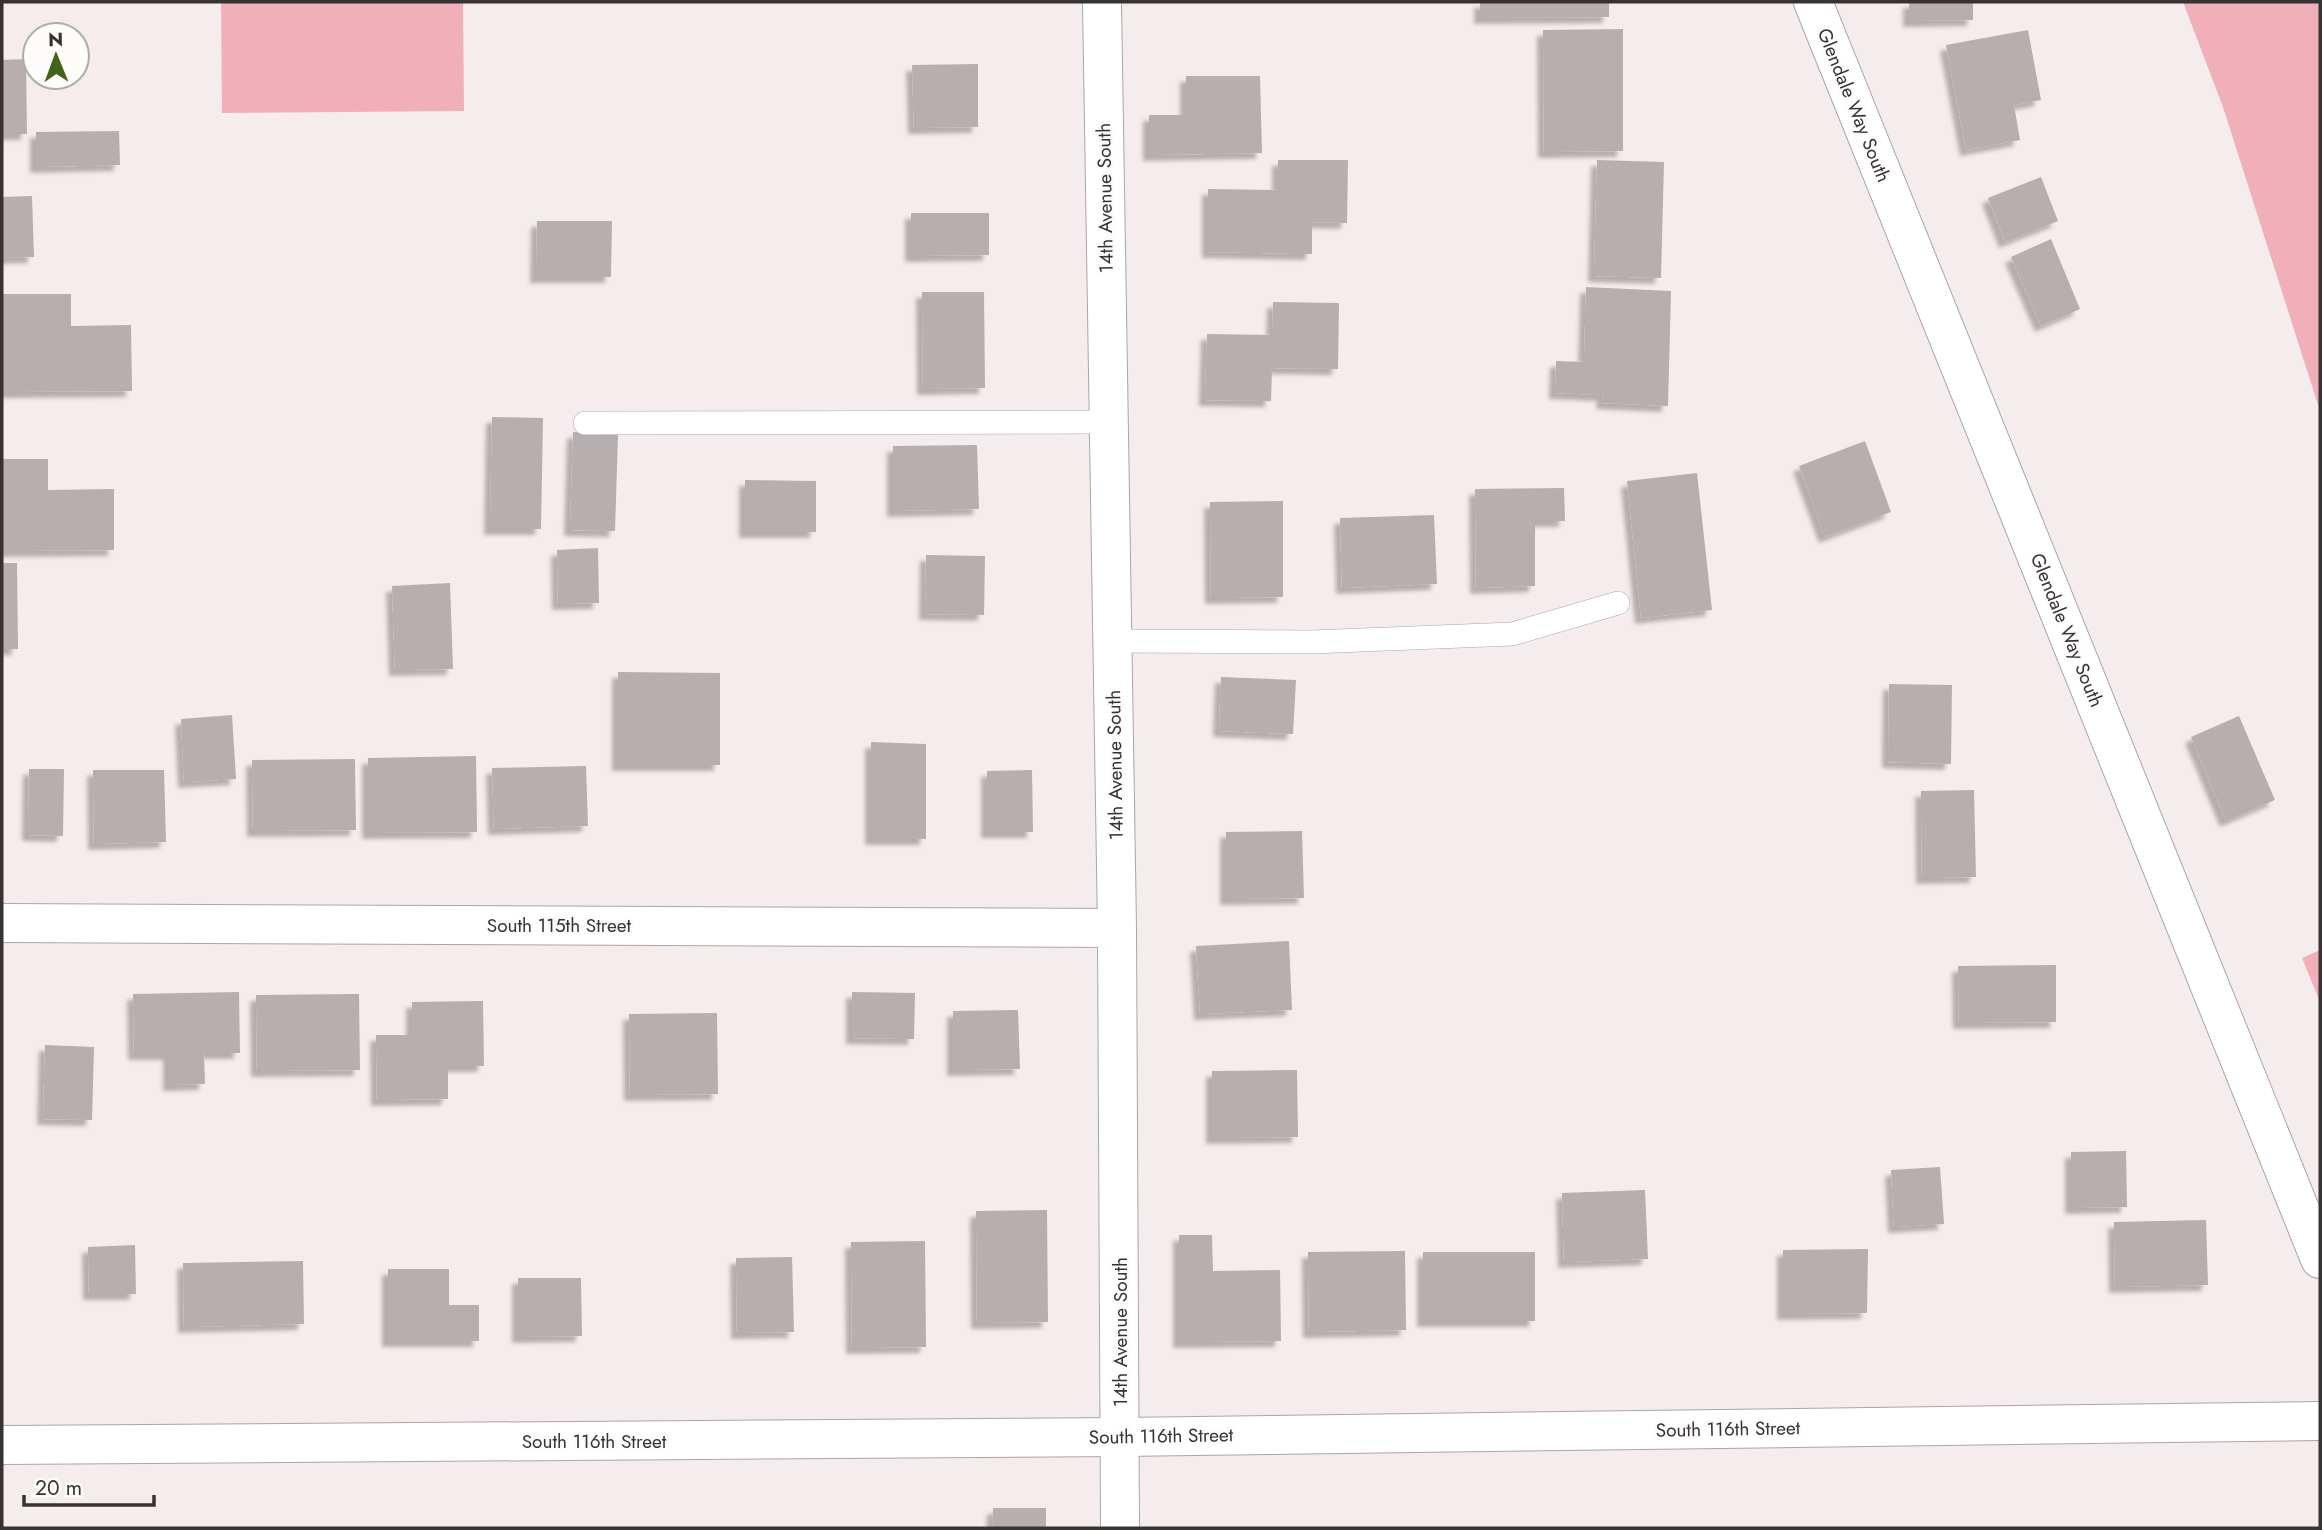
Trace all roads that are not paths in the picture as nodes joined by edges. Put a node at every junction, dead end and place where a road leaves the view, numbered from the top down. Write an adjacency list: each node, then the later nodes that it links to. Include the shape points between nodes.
1 (1102, 2): 3 (street, 14th Avenue South)
2 (1813, 2): 9 (street, Glendale Way South)
3 (1109, 422): 4 (lane); 6 (street, 14th Avenue South)
4 (586, 423)
5 (1618, 603): 6 (lane, via 1513,634 1312,642)
6 (1113, 640): 8 (street, 14th Avenue South)
7 (2, 923): 8 (street, South 115th Street)
8 (1117, 928): 11 (street, 14th Avenue South)
9 (2320, 1259)
10 (2320, 1421): 11 (street, South 116th Street)
11 (1120, 1437): 12 (street, South 116th Street); 13 (street, 14th Avenue South)
12 (2, 1446)
13 (1120, 1528)

